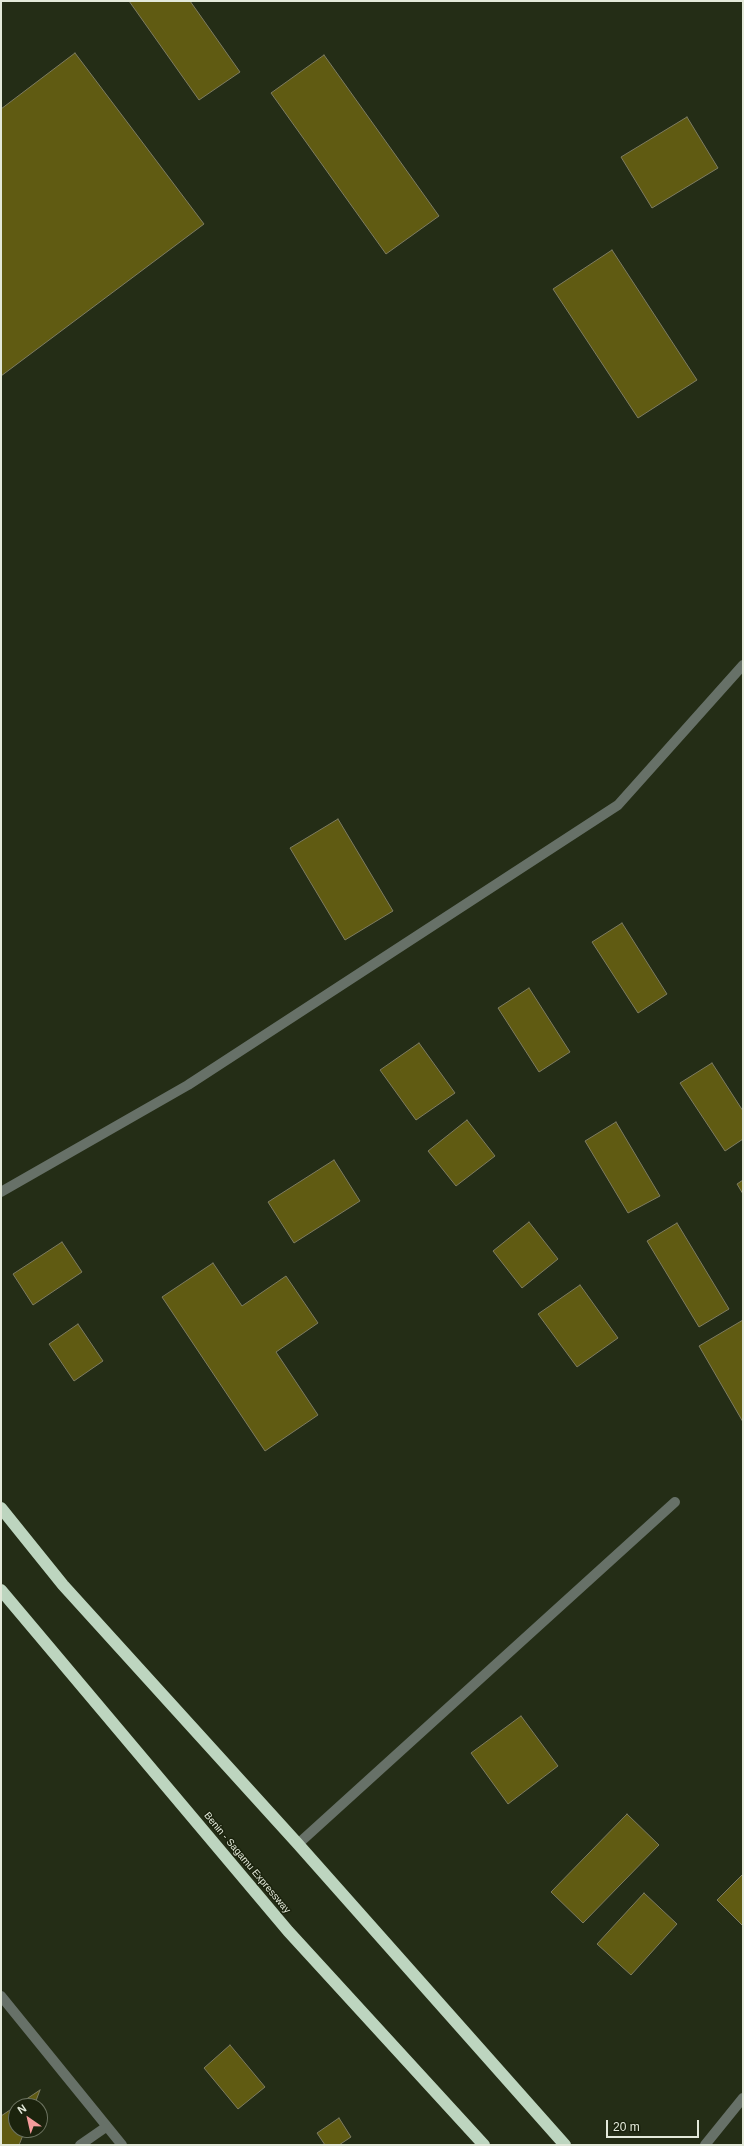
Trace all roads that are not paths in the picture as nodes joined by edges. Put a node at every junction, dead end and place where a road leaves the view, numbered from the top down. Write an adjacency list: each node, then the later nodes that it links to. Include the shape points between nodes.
1 (743, 665): 2 (street, via 618,805 188,1085)
2 (1, 1192)
3 (675, 1502): 6 (street)
4 (1, 1508): 6 (highway, via 63,1585)
5 (1, 1590): 12 (highway, Benin - Sagamu Expressway, via 288,1931)
6 (298, 1844): 13 (highway)
7 (1, 1996): 9 (street)
8 (743, 2098): 14 (street)
9 (106, 2126): 10 (street); 11 (street)
10 (80, 2145)
11 (122, 2145)
12 (484, 2145)
13 (566, 2145)
14 (705, 2145)

